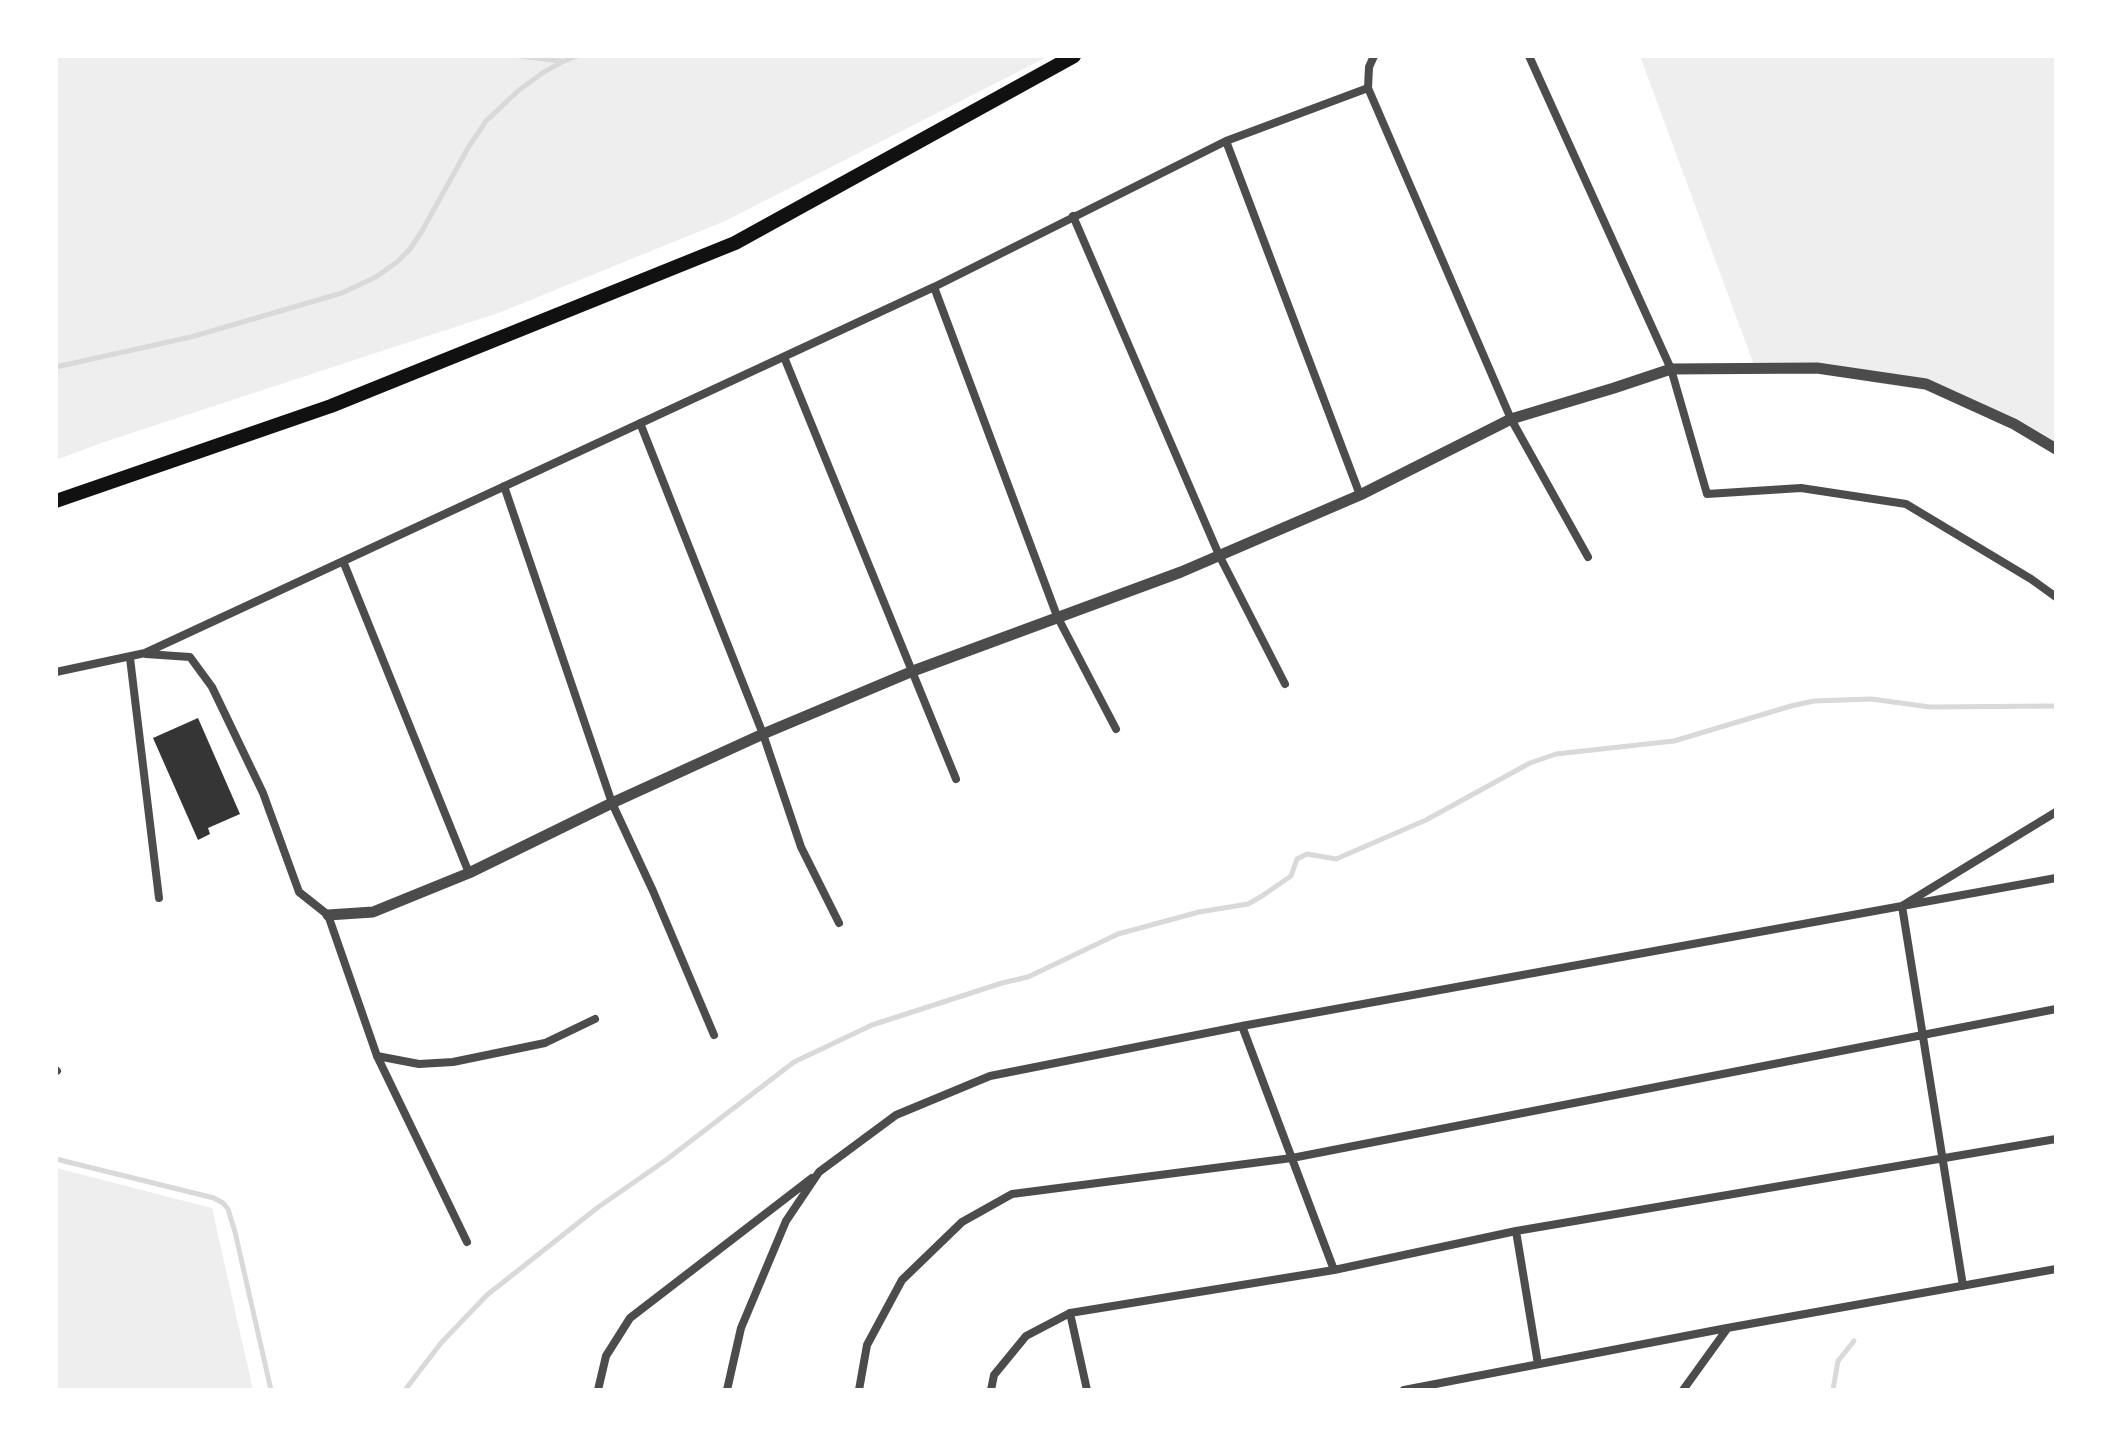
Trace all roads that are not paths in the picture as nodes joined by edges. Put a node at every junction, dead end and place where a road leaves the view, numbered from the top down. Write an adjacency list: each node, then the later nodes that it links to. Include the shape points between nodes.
1 (1074, 56): 15 (main road, via 735,243 331,406)
2 (1374, 56): 4 (street)
3 (1529, 56): 9 (street)
4 (1368, 88): 5 (street); 10 (street)
5 (1226, 141): 6 (street); 14 (street)
6 (1073, 216): 7 (street); 16 (street)
7 (934, 287): 8 (street); 20 (street)
8 (784, 357): 11 (street); 23 (street)
9 (1671, 369): 10 (street); 12 (street, via 1817,368 1926,384); 19 (street, via 1707,494 1801,488 1906,504)
10 (1511, 419): 14 (street); 17 (street)
11 (640, 423): 13 (street); 27 (street)
12 (2056, 449)
13 (504, 486): 18 (street); 29 (street)
14 (1360, 495): 16 (street)
15 (56, 501)
16 (1219, 555): 20 (street); 25 (street)
17 (1588, 557)
18 (343, 561): 21 (street); 31 (street)
19 (2056, 597)
20 (1057, 616): 23 (street); 26 (street)
21 (145, 653): 22 (street); 35 (street, via 190,657 212,687 263,793 299,892)
22 (130, 658): 24 (street); 33 (street)
23 (913, 671): 27 (street); 28 (street)
24 (56, 672)
25 (1285, 684)
26 (1116, 729)
27 (763, 734): 29 (street); 36 (street, via 801,847)
28 (956, 779)
29 (612, 803): 31 (street); 40 (street)
30 (2056, 812): 34 (street)
31 (469, 873): 35 (street, via 373,912)
32 (2056, 878): 34 (street)
33 (159, 898)
34 (1902, 906): 39 (street); 41 (street)
35 (328, 915): 42 (street)
36 (839, 923)
37 (2056, 1009): 41 (street)
38 (595, 1019): 42 (street, via 545,1043 453,1062 419,1064)
39 (1242, 1026): 44 (street); 46 (street, via 990,1076 896,1115)
40 (714, 1035)
41 (1923, 1035): 44 (street); 45 (street)
42 (377, 1056): 48 (street)
43 (2056, 1139): 45 (street)
44 (1292, 1158): 50 (street); 57 (street, via 1012,1194 962,1222 902,1280 867,1345)
45 (1943, 1158): 47 (street); 51 (street)
46 (819, 1172): 55 (street, via 630,1318 606,1356); 56 (street, via 786,1221 741,1328)
47 (1516, 1231): 50 (street); 54 (street)
48 (467, 1242)
49 (2056, 1269): 51 (street)
50 (1334, 1270): 52 (street)
51 (1963, 1286): 53 (street)
52 (1070, 1313): 58 (street, via 1026,1336 994,1375); 59 (street)
53 (1727, 1328): 54 (street); 61 (street)
54 (1538, 1364): 60 (street)
55 (598, 1390)
56 (727, 1390)
57 (859, 1390)
58 (991, 1390)
59 (1087, 1390)
60 (1404, 1390)
61 (1683, 1390)

